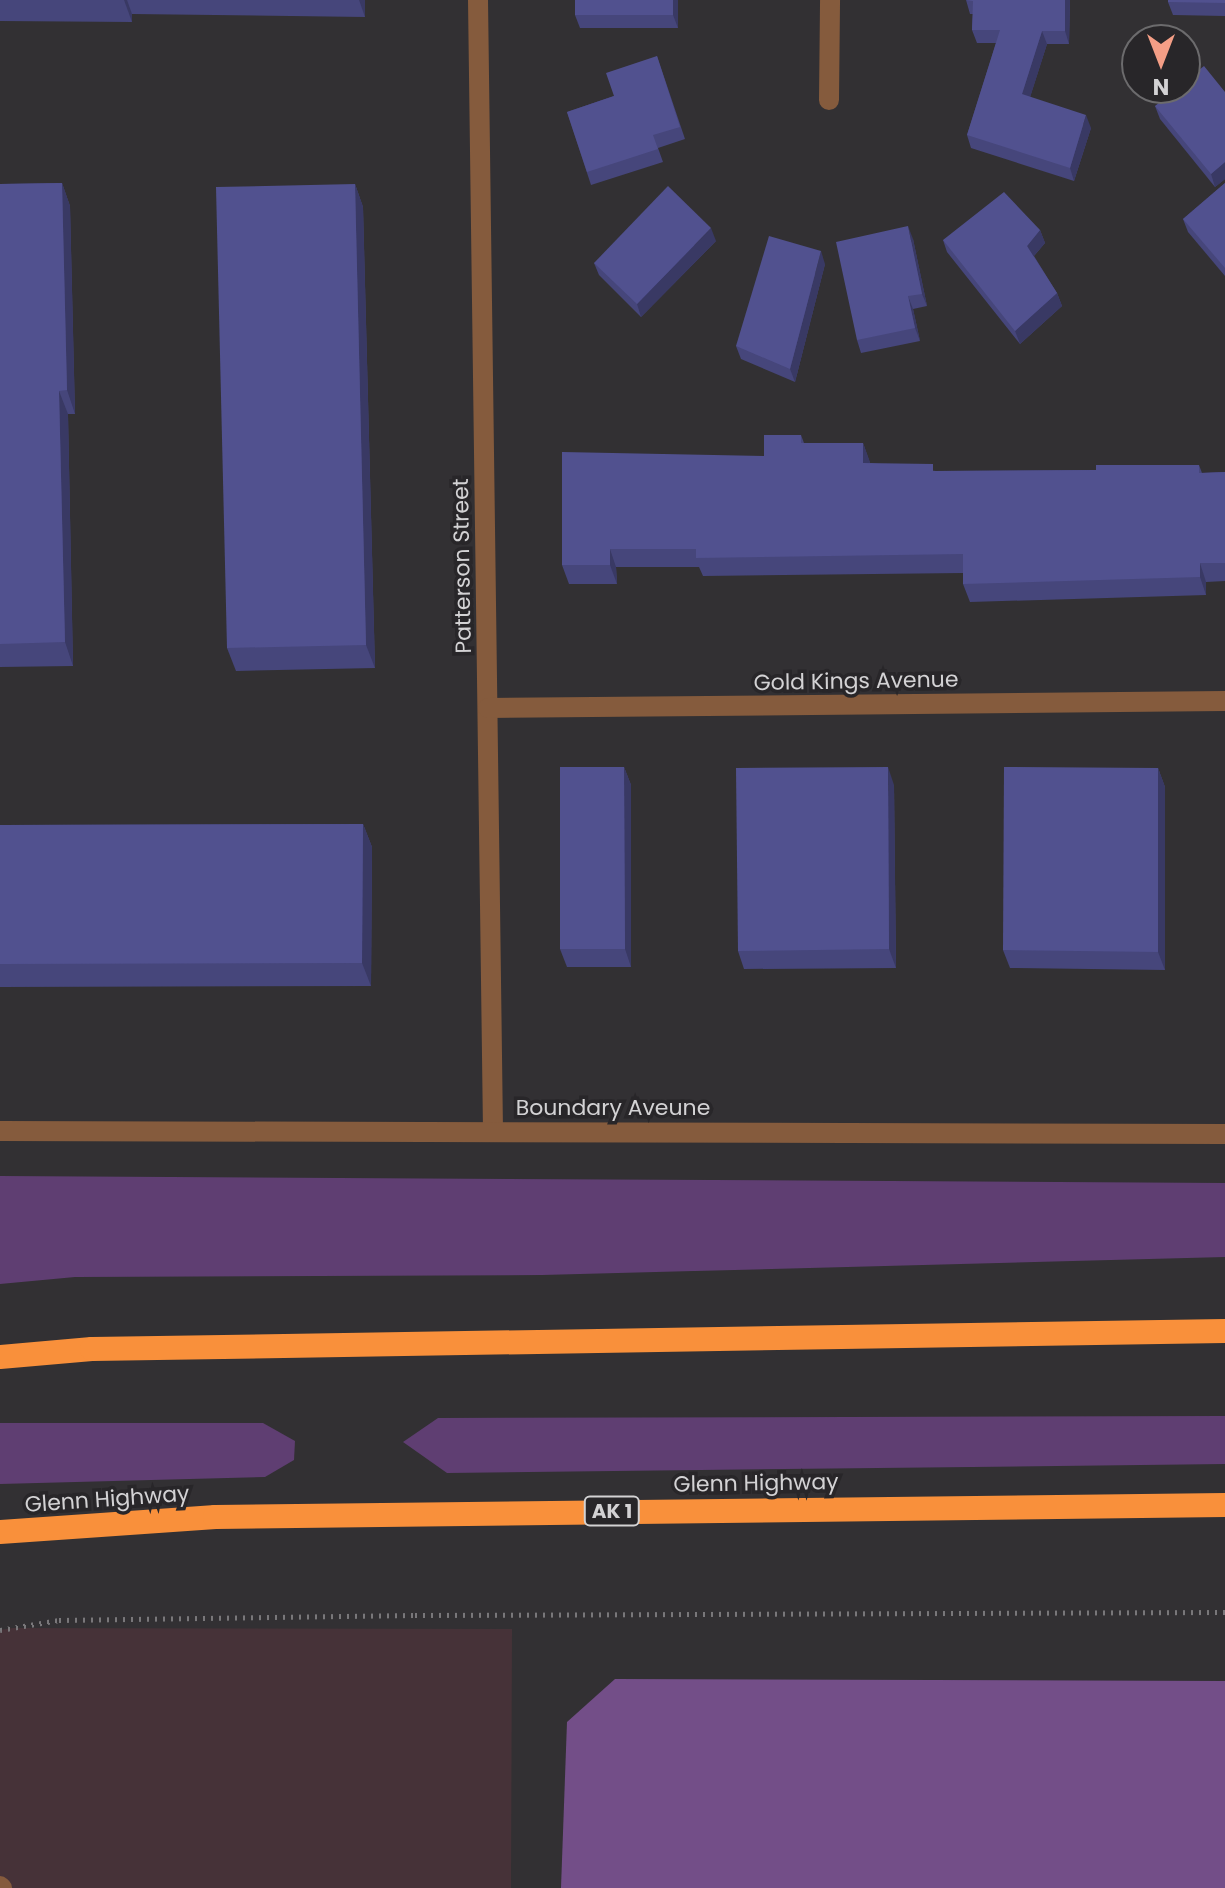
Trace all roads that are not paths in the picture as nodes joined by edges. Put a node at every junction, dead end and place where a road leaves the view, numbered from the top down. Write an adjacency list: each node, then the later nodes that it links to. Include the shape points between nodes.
1 (478, 0): 5 (street, Patterson Street)
2 (830, 0): 3 (street)
3 (829, 100)
4 (1225, 701): 5 (street, Gold Kings Avenue)
5 (488, 708): 7 (street, Patterson Street)
6 (0, 1131): 7 (street, Boundary Aveune)
7 (493, 1131): 8 (street, Boundary Aveune)
8 (1225, 1134)
9 (1225, 1331): 10 (highway, via 92,1349)
10 (0, 1357)
11 (1225, 1505): 12 (highway, Glenn Highway / AK 1, via 215,1517)
12 (0, 1532)

